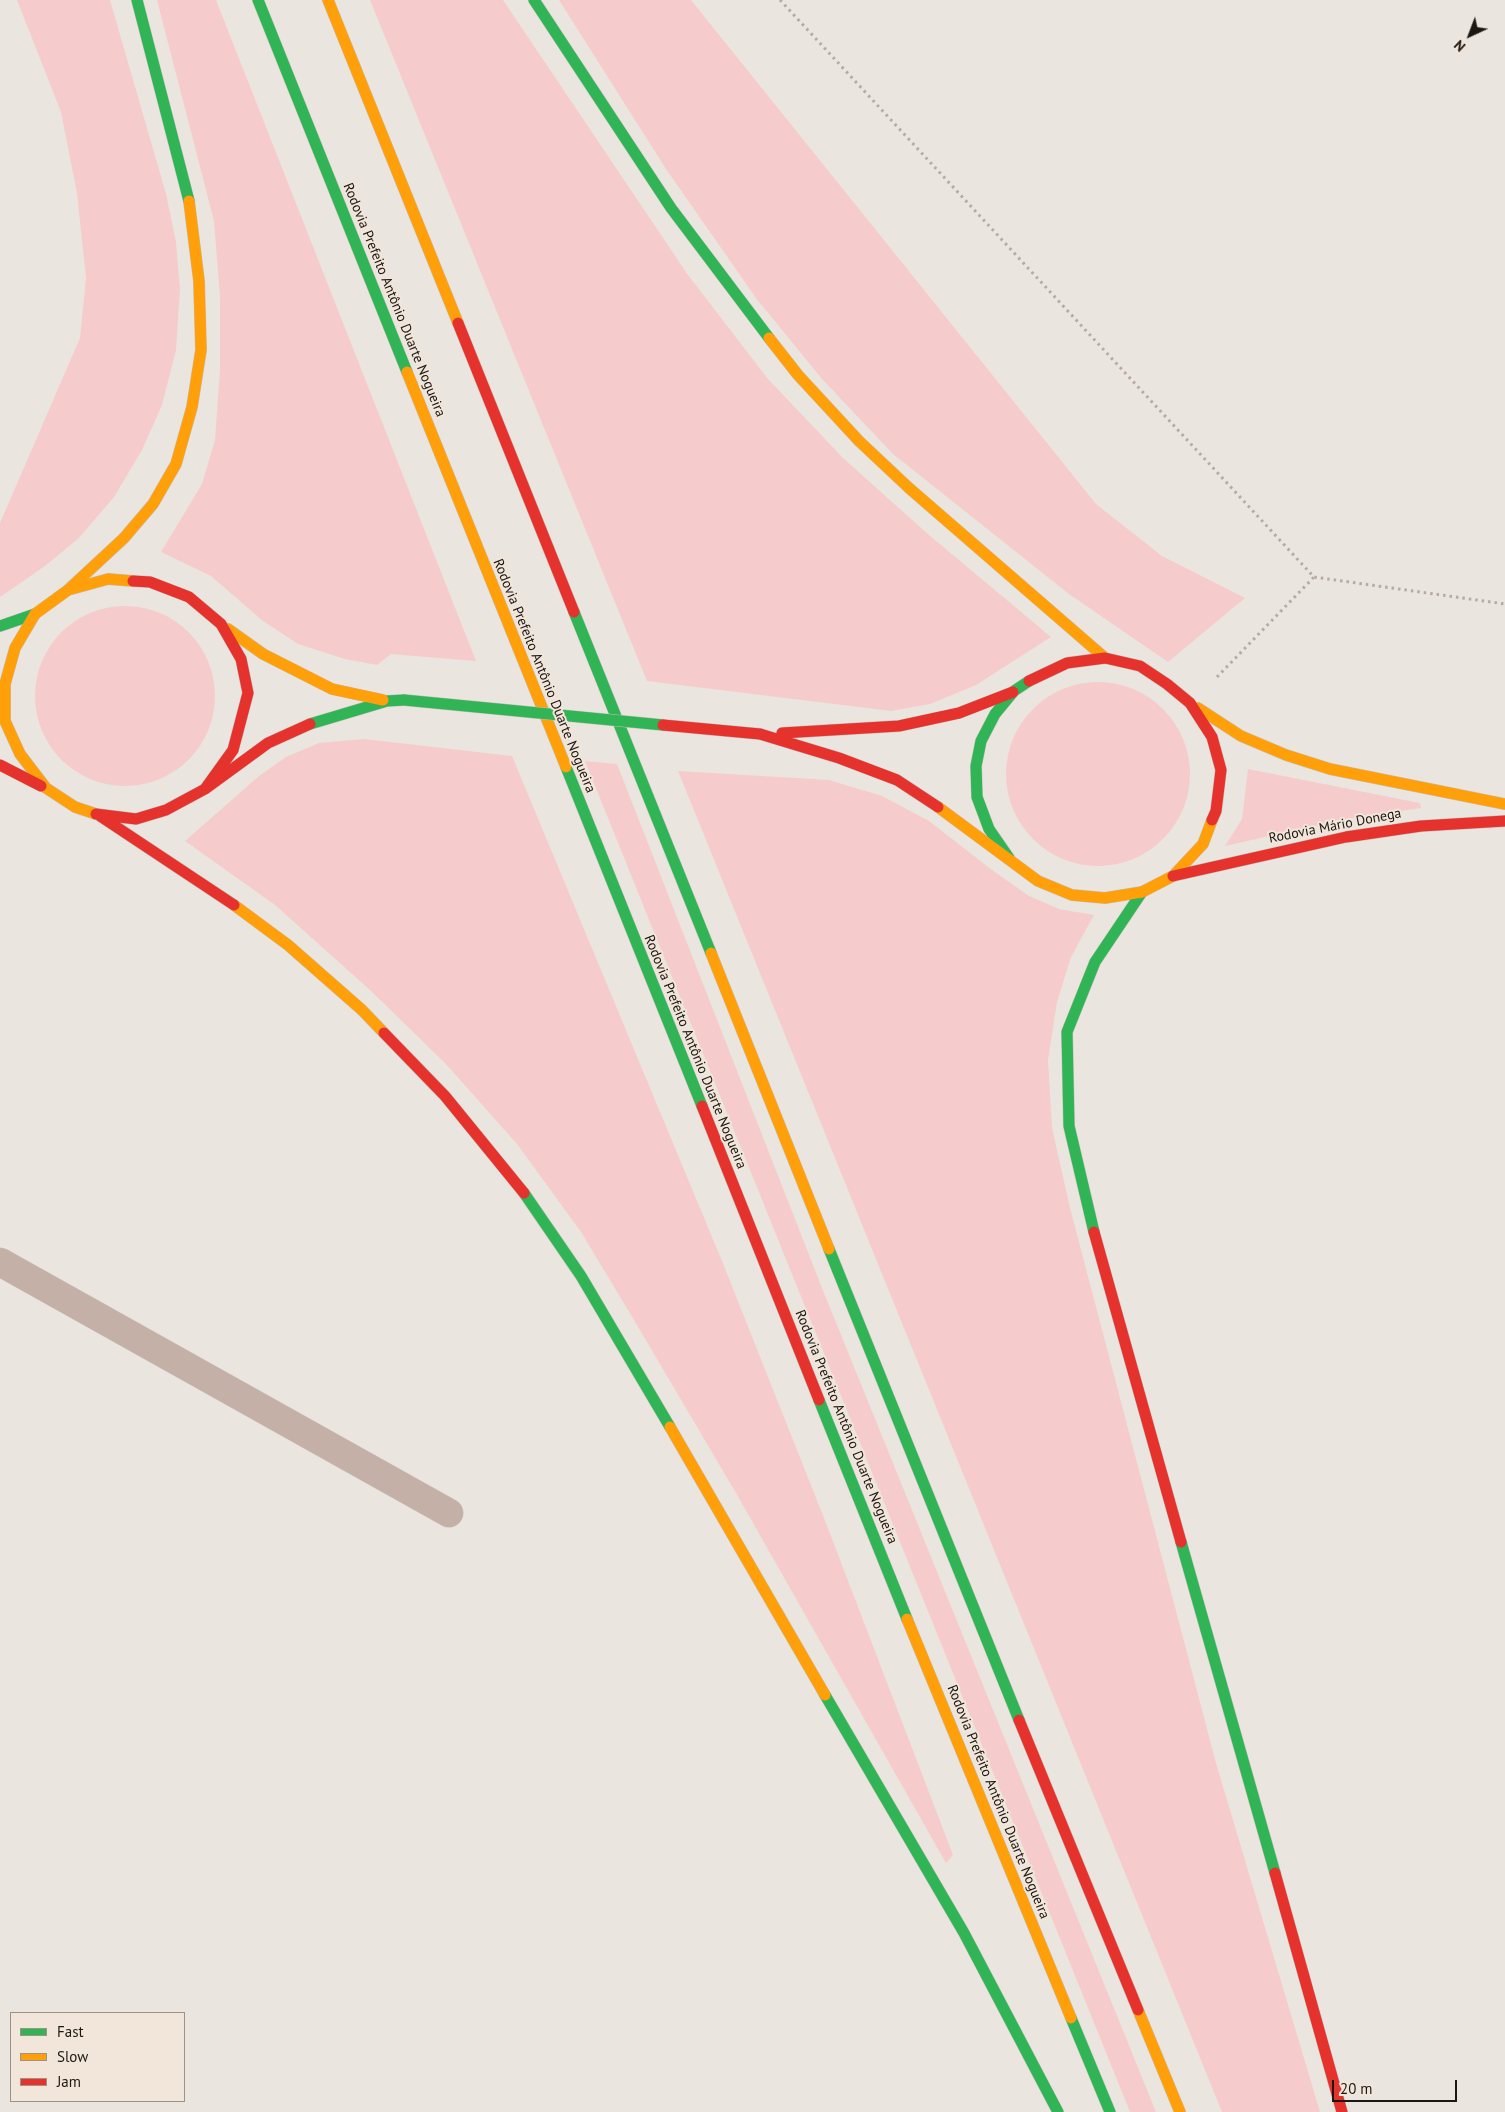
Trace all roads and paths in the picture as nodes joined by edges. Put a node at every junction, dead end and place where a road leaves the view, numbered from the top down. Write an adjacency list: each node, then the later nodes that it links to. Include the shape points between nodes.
1 (137, 0): 7 (main road, via 192,214 200,281 201,350 192,407 176,464 153,504 124,538)
2 (258, 0): 29 (main road, Rodovia Prefeito Antônio Duarte Nogueira, via 919,1650)
3 (328, 0): 30 (main road, via 982,1630)
4 (534, 0): 12 (main road, via 671,208 798,375 859,442)
5 (780, 0): 6 (path)
6 (1314, 577): 8 (path); 15 (path)
7 (68, 590): 9 (main road); 10 (main road, via 108,579 150,582 189,597)
8 (1505, 604)
9 (35, 614): 11 (main road); 18 (main road, via 15,648 5,684 5,721 20,754)
10 (221, 624): 14 (main road, via 263,654 332,689); 19 (main road, via 241,659 248,693 232,750)
11 (0, 626)
12 (1105, 658): 13 (main road, via 1067,663 1040,674); 15 (main road, via 1140,666)
13 (1014, 691): 16 (main road, via 958,713 899,726); 23 (main road, via 995,714 981,741 976,766 977,797 989,829)
14 (387, 701): 16 (main road, bridge); 19 (main road, via 314,722 268,743)
15 (1190, 704): 20 (main road, via 1241,736 1330,769); 24 (main road, via 1212,737 1221,770 1216,811 1203,844)
16 (760, 734): 23 (main road, via 897,780)
17 (0, 765): 18 (main road)
18 (46, 788): 21 (main road, via 75,807)
19 (205, 789): 21 (main road, via 166,810 136,819)
20 (1505, 804)
21 (100, 816): 28 (main road, via 213,889 288,945 362,1010 445,1096 517,1183 582,1276 964,1933)
22 (1505, 821): 24 (main road, Rodovia Mário Donega, via 1421,826 1346,837)
23 (1009, 858): 25 (main road, via 1038,881 1072,894 1105,898)
24 (1173, 876): 25 (main road)
25 (1142, 892): 31 (main road, via 1095,962 1067,1032 1069,1126 1096,1239)
26 (0, 1262): 27 (street)
27 (449, 1513)
28 (1058, 2112)
29 (1110, 2112)
30 (1180, 2112)
31 (1342, 2112)

